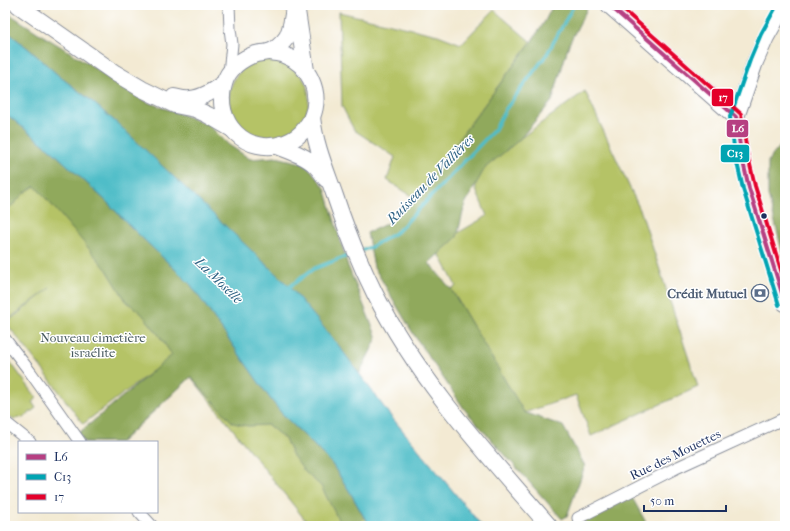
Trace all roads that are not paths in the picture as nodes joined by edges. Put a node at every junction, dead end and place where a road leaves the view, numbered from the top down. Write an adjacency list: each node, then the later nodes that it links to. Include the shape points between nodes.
1 (18, 5): 9 (main road, via 115,73)
2 (229, 5): 8 (street, via 232,44)
3 (295, 5): 6 (main road, via 292,26 286,39); 7 (main road)
4 (609, 5): 11 (main road)
5 (784, 5): 11 (main road, via 755,62)
6 (270, 52): 7 (main road, via 284,54); 8 (main road, via 247,57 237,64)
7 (306, 71): 10 (main road, via 314,85 316,101)
8 (227, 78): 9 (main road, via 208,94 189,99); 12 (main road, via 221,99 224,115)
9 (152, 94): 12 (main road, via 175,105 208,115)
10 (312, 117): 13 (main road, via 304,131 292,141); 14 (main road, via 315,139)
11 (736, 117): 15 (main road, via 749,188)
12 (232, 129): 13 (main road, via 252,144 264,147)
13 (277, 146): 14 (main road, via 290,150 316,166)
14 (332, 187): 24 (main road, via 347,231 375,294 419,367 467,431)
15 (785, 303)
16 (5, 339): 20 (street)
17 (785, 418): 22 (street, Rue des Mouettes, via 676,468)
18 (5, 422): 19 (street)
19 (29, 441)
20 (79, 441)
21 (140, 513): 23 (street)
22 (578, 518)
23 (152, 526)
24 (549, 526)

